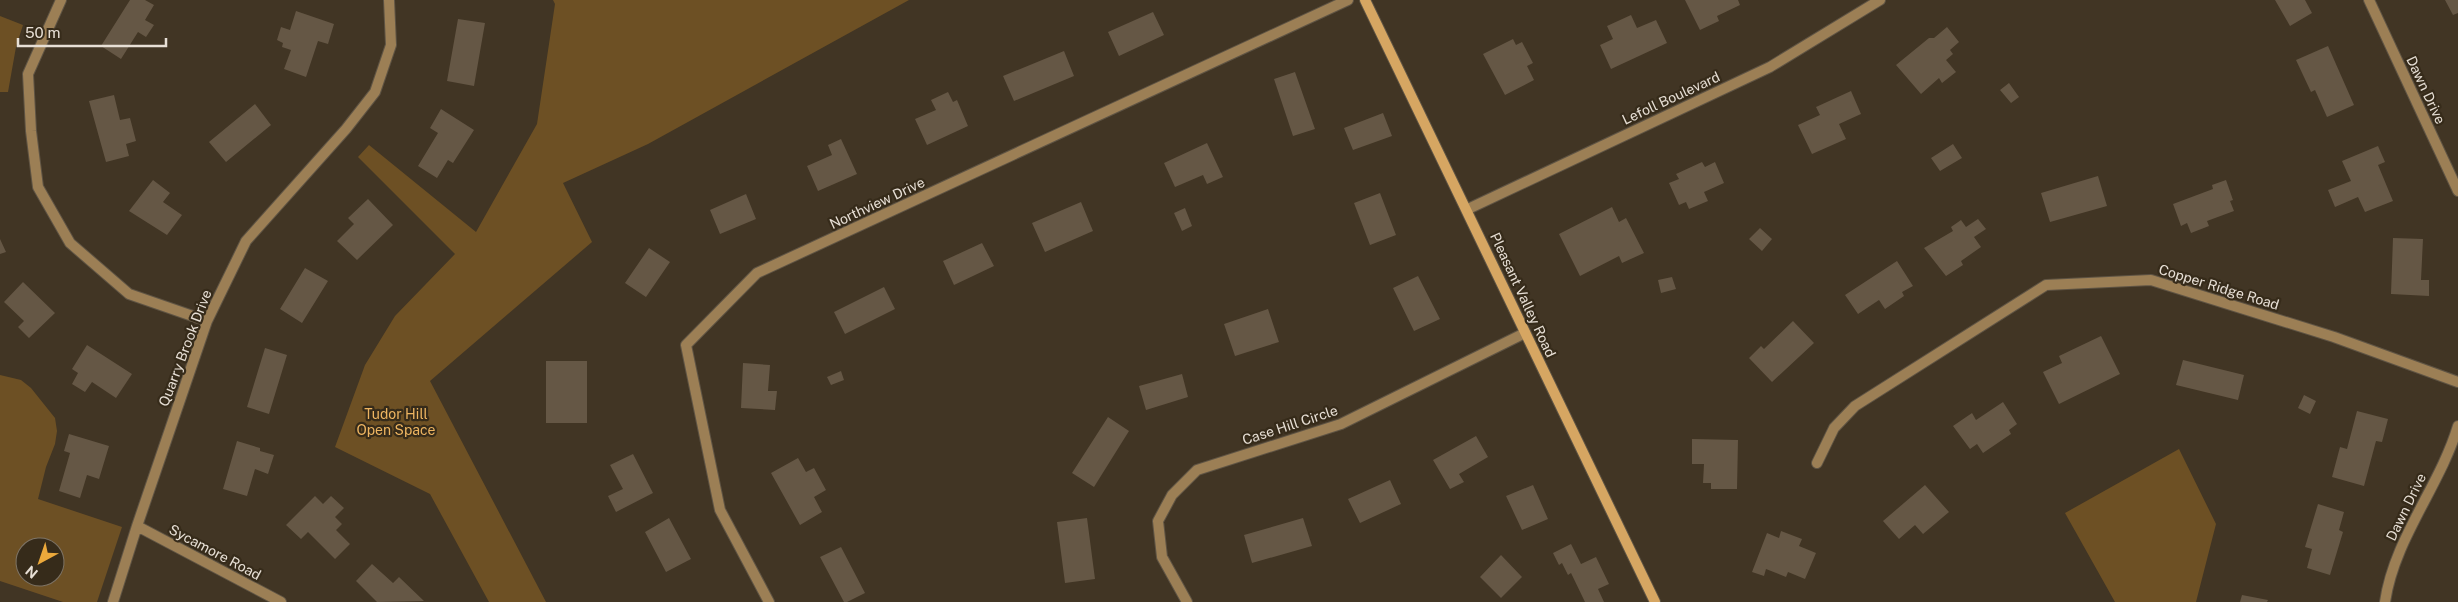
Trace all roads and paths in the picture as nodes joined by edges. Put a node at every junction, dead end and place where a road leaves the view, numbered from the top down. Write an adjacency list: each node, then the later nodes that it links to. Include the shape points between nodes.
1 (61, 0): 9 (street, via 28,74 30,131 38,188 70,243 129,294)
2 (390, 0): 9 (street, Quarry Brook Drive, via 391,45 375,92 246,241)
3 (1348, 0): 17 (street, Northview Drive, via 757,273 686,345 720,510)
4 (1365, 0): 8 (main road, Pleasant Valley Road)
5 (1880, 0): 8 (street, Lefoll Boulevard, via 1770,67)
6 (2369, 0): 7 (street, Dawn Drive)
7 (2458, 191)
8 (1468, 209): 10 (main road, Pleasant Valley Road)
9 (207, 321): 14 (street, Quarry Brook Drive)
10 (1525, 333): 18 (street, Case Hill Circle, via 1341,424 1197,470 1172,495 1158,521 1162,557); 19 (main road, Pleasant Valley Road)
11 (2458, 382): 13 (street, Copper Ridge Road, via 2334,337 2151,280 2046,285 1855,406 1834,428)
12 (2458, 426): 20 (street, Dawn Drive, via 2399,555)
13 (1817, 463)
14 (136, 526): 15 (street, Quarry Brook Drive); 16 (street, Sycamore Road)
15 (113, 602)
16 (281, 602)
17 (769, 602)
18 (1187, 602)
19 (1656, 602)
20 (2385, 602)

